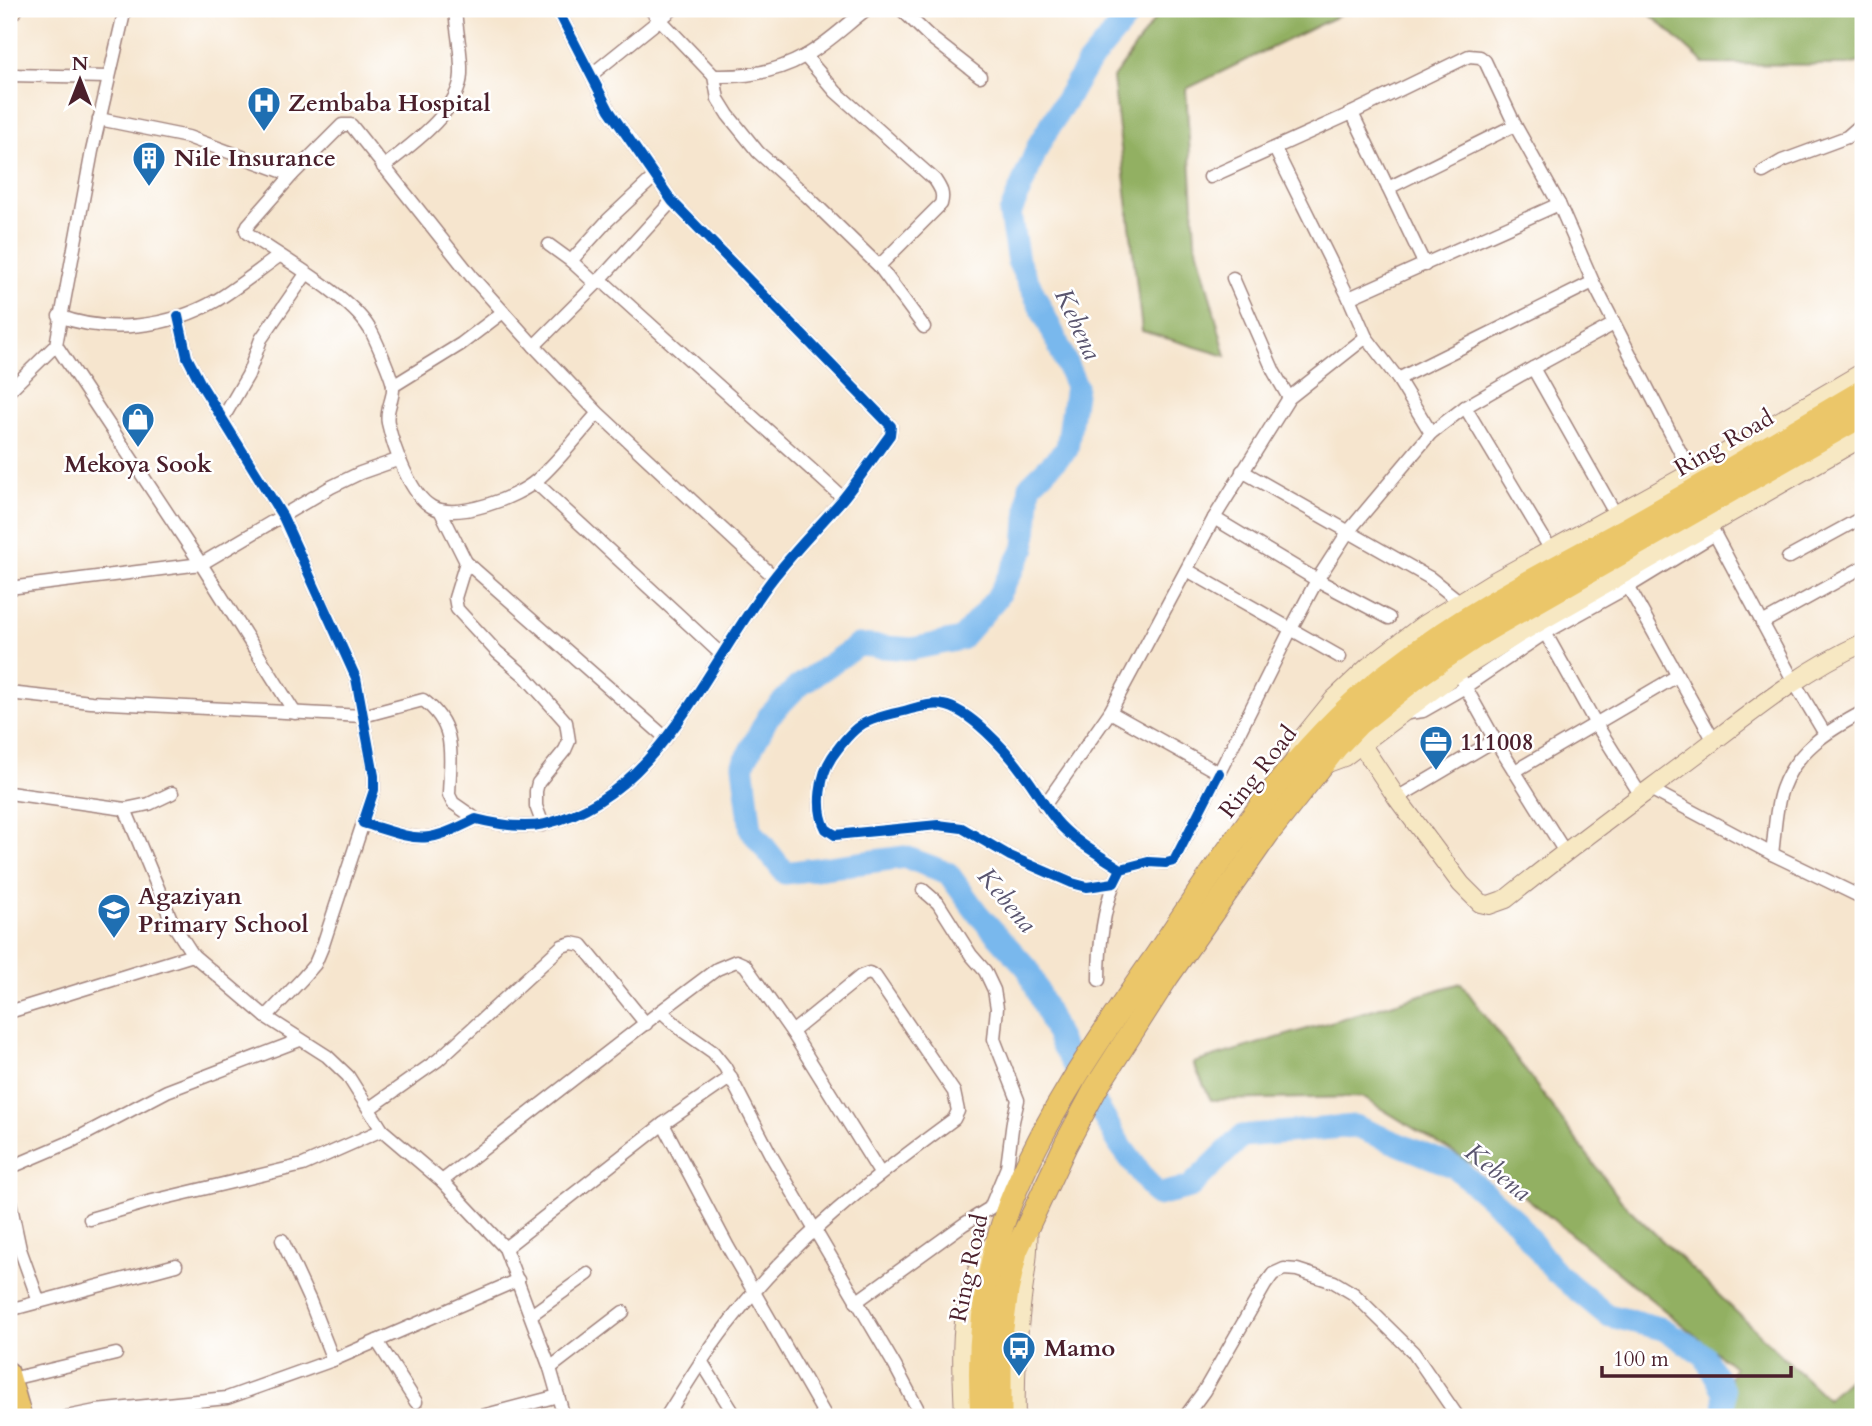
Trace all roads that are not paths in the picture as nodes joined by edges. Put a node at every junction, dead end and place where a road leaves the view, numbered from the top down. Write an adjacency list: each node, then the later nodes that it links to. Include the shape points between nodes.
1 (15, 9): 9 (street)
2 (125, 9): 16 (street)
3 (455, 9): 22 (street, via 459,89 429,130)
4 (557, 9): 13 (street)
5 (650, 9): 10 (street)
6 (673, 9): 10 (street)
7 (867, 9): 11 (street)
8 (901, 9): 15 (street)
9 (9, 12)
10 (660, 21): 13 (street); 14 (street)
11 (805, 56): 14 (street, via 768,71); 34 (street, via 836,92 942,189 941,204)
12 (9, 75): 16 (street)
13 (591, 75): 25 (street)
14 (714, 76): 34 (street, via 718,99 758,152)
15 (980, 76)
16 (108, 77): 18 (street)
17 (1352, 113): 20 (street, via 1475,55 1485,61); 21 (street); 27 (street)
18 (99, 119): 24 (street, via 188,137); 41 (street)
19 (1863, 123): 23 (street, via 1847,136)
20 (1515, 125): 27 (street); 29 (street)
21 (1275, 149): 26 (street); 39 (street)
22 (383, 167): 24 (street, via 347,124); 40 (street)
23 (1763, 172)
24 (292, 175): 31 (street, via 246,230)
25 (654, 177): 28 (street); 32 (street)
26 (1210, 177)
27 (1388, 188): 33 (street)
28 (672, 201): 37 (street); 65 (street, via 891,426 890,435)
29 (1559, 204): 33 (street); 38 (street)
30 (549, 245): 32 (street)
31 (279, 256): 35 (street); 42 (street, via 215,301)
32 (570, 261): 37 (street)
33 (1425, 265): 39 (street)
34 (879, 266): 44 (street)
35 (306, 274): 51 (street, via 364,320); 58 (street, via 261,339 248,375)
36 (1233, 278): 54 (street)
37 (598, 282): 47 (street); 65 (street)
38 (1593, 282): 43 (street); 50 (street)
39 (1349, 298): 45 (street)
40 (503, 312): 47 (street); 51 (street)
41 (60, 316): 42 (street, via 97,327 126,327); 46 (street)
42 (178, 317): 58 (street, via 187,357)
43 (1614, 324): 48 (street); 63 (street)
44 (924, 327)
45 (1366, 337): 50 (street); 54 (street)
46 (56, 345): 52 (street); 76 (street)
47 (534, 346): 56 (street)
48 (1533, 368): 55 (street); 67 (street)
49 (1863, 372): 63 (street)
50 (1398, 379): 59 (street)
51 (393, 386): 61 (street, via 386,419)
52 (9, 391)
53 (1863, 391): 106 (highway, Ring Road, via 1718,478 1471,614 1392,669)
54 (1289, 398): 62 (street)
55 (1465, 407): 59 (street); 73 (street)
56 (598, 413): 64 (street); 79 (street)
57 (1863, 415): 105 (highway, Ring Road, via 1483,632 1358,724)
58 (223, 418): 68 (street)
59 (1431, 433): 72 (street)
60 (1863, 437): 71 (street)
61 (400, 459): 66 (street, via 422,499); 68 (street, via 341,482)
62 (1242, 471): 70 (street); 72 (street)
63 (1691, 473): 67 (street)
64 (535, 482): 66 (street, via 495,504); 89 (street)
65 (843, 498): 79 (street)
66 (440, 510): 75 (street)
67 (1616, 514): 73 (street)
68 (284, 517): 76 (street); 98 (street, via 356,678)
69 (1863, 517): 74 (street)
70 (1214, 518): 78 (street); 80 (street)
71 (1713, 530): 81 (street); 85 (street)
72 (1348, 532): 80 (street); 83 (street, via 1430,578)
73 (1551, 550): 83 (street)
74 (1788, 558)
75 (466, 562): 101 (street); 117 (street, via 457,609 566,722 569,741 536,791)
76 (201, 565): 82 (street); 97 (street)
77 (1863, 567): 85 (street)
78 (1187, 570): 87 (street); 95 (street)
79 (774, 577): 89 (street)
80 (1317, 580): 84 (street); 87 (street)
81 (1625, 581): 86 (street); 91 (street)
82 (9, 588)
83 (1459, 601): 106 (street, via 1368,667 1334,699 1304,736)
84 (1389, 618)
85 (1762, 623): 93 (street)
86 (1542, 627): 92 (street); 99 (street)
87 (1291, 629): 90 (street); 108 (street)
88 (1863, 643): 93 (street)
89 (722, 655): 101 (street)
90 (1340, 657)
91 (1677, 676): 99 (street); 103 (street)
92 (1461, 679): 102 (street); 104 (street, via 1399,715)
93 (1794, 682): 100 (street); 103 (street)
94 (9, 692): 97 (street, via 91,702)
95 (1110, 712): 108 (street); 113 (street)
96 (1863, 712): 100 (street)
97 (295, 713): 98 (street)
98 (363, 716): 115 (street, via 415,701 430,705 450,735 449,795); 116 (street, via 374,776)
99 (1596, 724): 107 (street); 109 (street)
100 (1825, 734): 119 (street, via 1806,750 1781,791)
101 (666, 738): 117 (street, via 639,769 595,803)
102 (1495, 740): 107 (street); 112 (street)
103 (1714, 741): 109 (street)
104 (1361, 744): 105 (street); 112 (street)
105 (1320, 766): 122 (highway, Ring Road)
106 (1292, 767): 122 (highway, Ring Road)
107 (1515, 771): 118 (street)
108 (1219, 773): 120 (street, via 1174,861)
109 (1645, 792): 118 (street); 119 (street)
110 (9, 793): 114 (street)
111 (172, 793): 114 (street)
112 (1397, 797): 118 (street, via 1480,903 1506,899)
113 (1044, 806): 120 (street, via 1070,835); 121 (street, via 1023,773 992,739 968,716 940,704 879,716 850,733 826,766 820,810 826,829 835,835 938,825 962,828 1010,856 1072,883 1087,887)
114 (125, 809): 125 (street, via 173,923)
115 (476, 818): 116 (street, via 427,839); 117 (street, via 496,824)
116 (363, 823): 129 (street, via 315,964)
117 (542, 825)
118 (1565, 852)
119 (1772, 854): 124 (street)
120 (1121, 869): 121 (street)
121 (1114, 883): 126 (street, via 1104,914)
122 (1215, 887): 142 (highway, Ring Road, via 1096,1088); 144 (highway, Ring Road, via 1074,1079 1026,1168)
123 (923, 890): 152 (street, via 938,903 994,990 994,1040 1018,1100 1007,1167 989,1209)
124 (1863, 898)
125 (194, 956): 128 (street); 129 (street)
126 (1099, 980)
127 (661, 1011): 130 (street); 131 (street, via 736,961 745,965); 133 (street, via 713,1052)
128 (9, 1012)
129 (266, 1017): 132 (street)
130 (646, 1024): 134 (street, via 582,945 562,946 438,1060); 139 (street)
131 (792, 1032): 138 (street); 138 (street, via 869,973 954,1092 958,1111 954,1119)
132 (300, 1040): 134 (street, via 341,1069); 137 (street, via 167,1091)
133 (731, 1077): 135 (street); 143 (street)
134 (370, 1108): 136 (street)
135 (663, 1124): 146 (street); 150 (street)
136 (382, 1130): 139 (street); 141 (street, via 303,1165)
137 (9, 1168)
138 (880, 1173): 143 (street)
139 (442, 1181): 146 (street)
140 (9, 1197): 151 (street, via 20,1250)
141 (90, 1219)
142 (1028, 1222): 174 (highway, Ring Road, via 1007,1291 1000,1343); 175 (street, via 1030,1250 1021,1308)
143 (814, 1230): 150 (street); 152 (street)
144 (1000, 1236): 172 (street, via 984,1256 969,1295 962,1335); 173 (highway, Ring Road, via 984,1313 979,1370)
145 (282, 1240): 158 (street)
146 (505, 1248): 149 (street)
147 (176, 1265): 151 (street)
148 (588, 1274): 155 (street)
149 (518, 1280): 155 (street); 156 (street)
150 (754, 1292): 159 (street); 170 (street)
151 (38, 1302): 153 (street)
152 (856, 1302): 171 (street)
153 (9, 1310)
154 (623, 1312): 160 (street)
155 (531, 1315): 160 (street)
156 (377, 1341): 158 (street); 163 (street)
157 (116, 1354): 161 (street)
158 (332, 1360): 166 (street, via 227,1398)
159 (701, 1361): 168 (street); 169 (street)
160 (550, 1368): 162 (street)
161 (10, 1375): 165 (main road)
162 (558, 1396): 164 (street); 167 (street)
163 (416, 1402)
164 (482, 1416)
165 (22, 1417)
166 (66, 1417)
167 (564, 1417)
168 (666, 1417)
169 (736, 1417)
170 (826, 1417)
171 (922, 1417)
172 (964, 1417)
173 (982, 1417)
174 (1000, 1417)
175 (1016, 1417)
176 (1185, 1417): 177 (street, via 1265,1285 1284,1269 1334,1282 1354,1294 1413,1352)
177 (1458, 1417)

